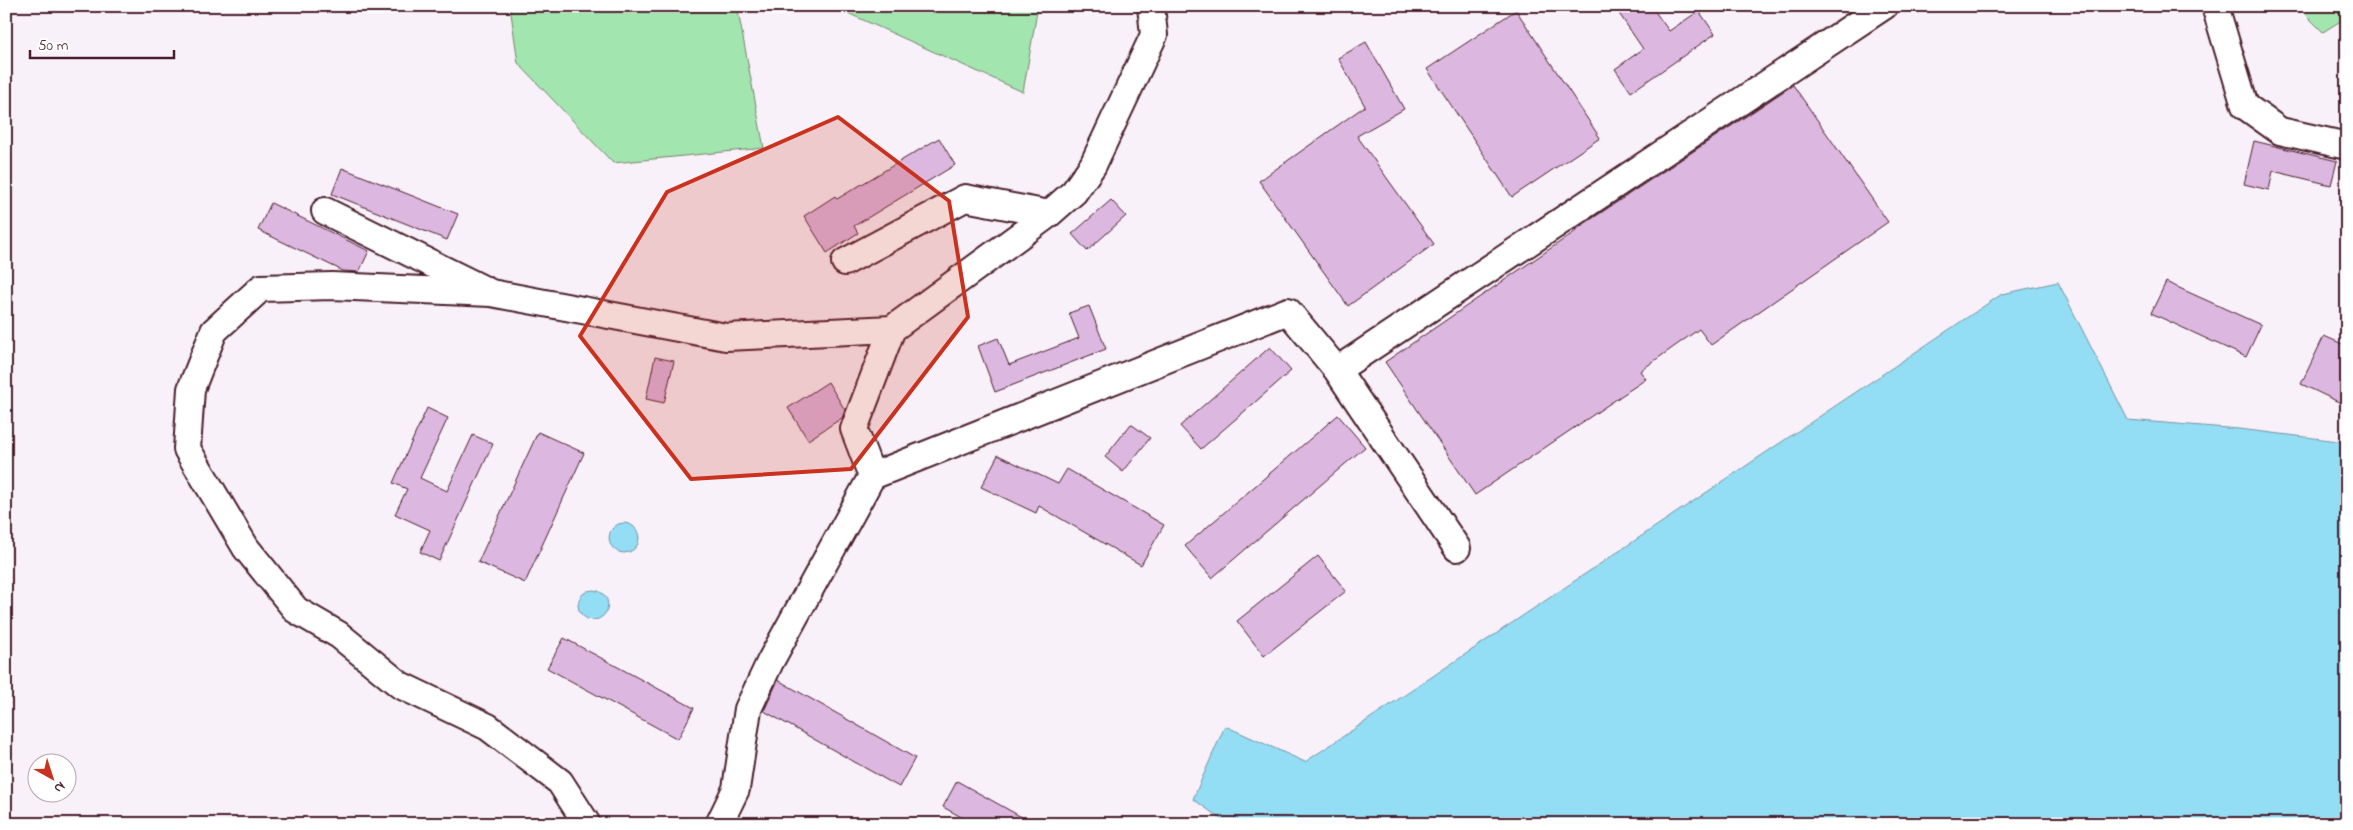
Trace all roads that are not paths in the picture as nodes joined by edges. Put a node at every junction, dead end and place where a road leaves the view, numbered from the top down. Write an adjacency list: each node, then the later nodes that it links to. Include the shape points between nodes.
1 (1151, 6): 6 (street, via 1154,36 1093,165 1074,192)
2 (1884, 6): 10 (street)
3 (2215, 6): 4 (street, via 2245,106 2280,131)
4 (2347, 146)
5 (325, 211): 8 (street)
6 (1049, 214): 7 (street, via 965,198); 9 (street)
7 (845, 262)
8 (491, 293): 9 (street, via 726,337); 13 (street, via 332,286 261,288 214,331 190,389 187,449 246,548 296,610 339,635 400,685 488,727 560,782)
9 (892, 329): 11 (street, via 854,429)
10 (1337, 370): 11 (street, via 1288,311); 12 (street)
11 (872, 476): 14 (street, via 770,662 748,710 736,788)
12 (1457, 548)
13 (587, 824)
14 (719, 824)

